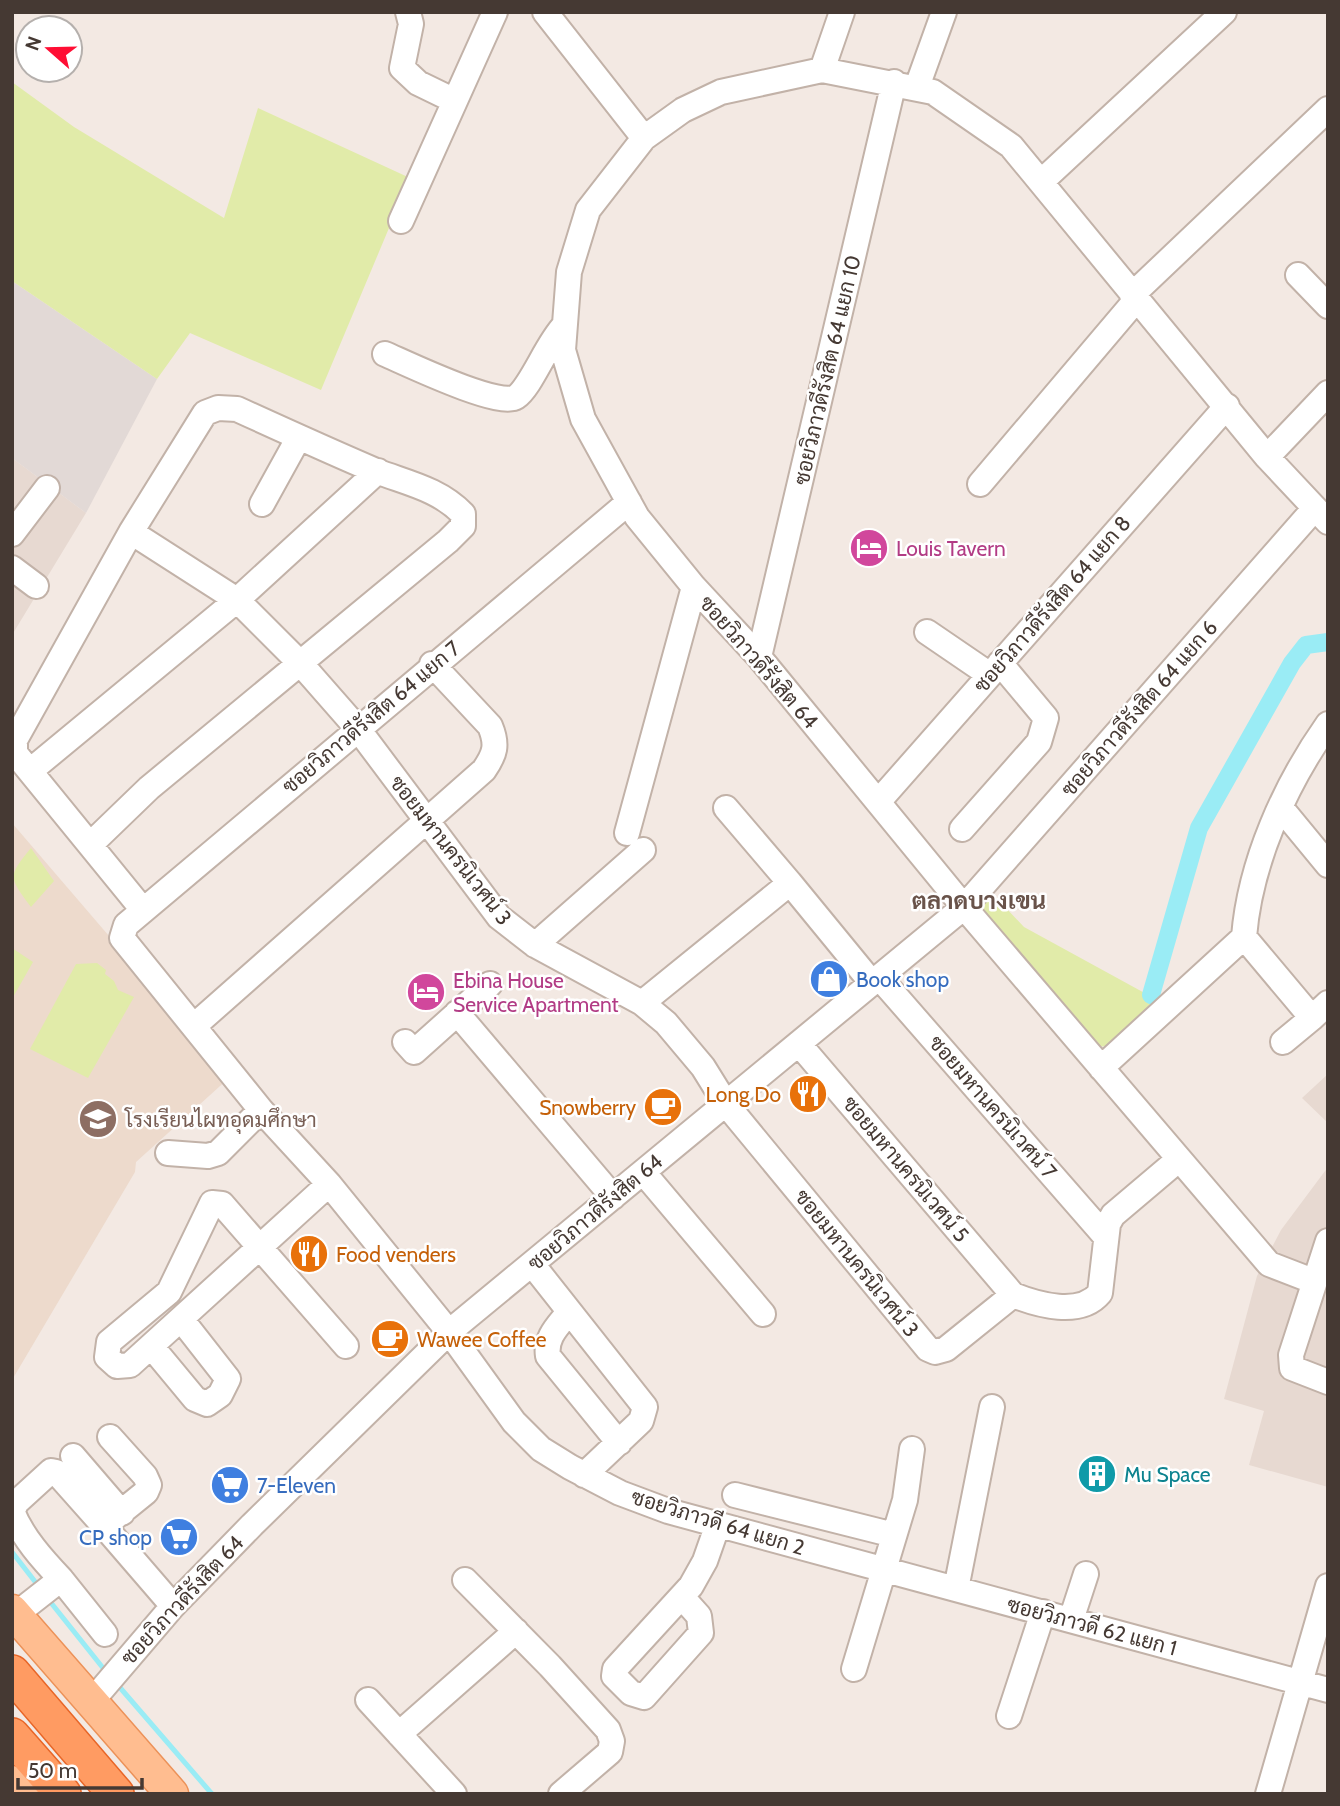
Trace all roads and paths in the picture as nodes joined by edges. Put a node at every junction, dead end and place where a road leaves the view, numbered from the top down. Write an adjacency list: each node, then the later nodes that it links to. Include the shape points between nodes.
1 (408, 12): 9 (street, via 411,24 402,68 418,83)
2 (495, 12): 9 (street)
3 (545, 12): 11 (street)
4 (842, 12): 7 (street)
5 (944, 12): 8 (street, ซอยวิภาวดีรังสิต 64 แยก 10)
6 (1224, 12): 12 (street)
7 (822, 70): 8 (street, ซอยวิภาวดีรังสิต 64); 11 (street, ซอยวิภาวดีรังสิต 64, via 721,92 683,110)
8 (906, 85): 12 (street, ซอยวิภาวดีรังสิต 64, via 933,92 1011,146); 36 (street, ซอยวิภาวดีรังสิต 64 แยก 10)
9 (455, 101): 13 (street)
10 (1328, 109): 15 (street)
11 (644, 138): 17 (street, ซอยวิภาวดีรังสิต 64, via 588,210 569,272)
12 (1042, 181): 15 (street, ซอยวิภาวดีรังสิต 64)
13 (401, 221)
14 (1298, 275): 16 (street)
15 (1134, 298): 20 (street, ซอยวิภาวดีรังสิต 64); 24 (street)
16 (1328, 306)
17 (564, 326): 18 (street, via 523,390 502,400); 26 (street, ซอยวิภาวดีรังสิต 64, via 563,350 583,419)
18 (385, 354)
19 (1328, 393): 22 (street)
20 (1227, 406): 22 (street, ซอยวิภาวดีรังสิต 64); 39 (street, ซอยวิภาวดีรังสิต 64 แยก 8)
21 (299, 436): 23 (street); 27 (street); 29 (street, via 237,409 218,408 205,414)
22 (1267, 457): 28 (street, ซอยวิภาวดีรังสิต 64)
23 (378, 471): 34 (street); 37 (street, via 451,502 463,514 463,526)
24 (980, 484)
25 (47, 488): 30 (street)
26 (629, 502): 33 (street, ซอยวิภาวดีรังสิต 64); 38 (street, ซอยวิภาวดีรังสิต 64 แยก 7)
27 (262, 504)
28 (1321, 515): 52 (street, ซอยวิภาวดีรังสิต 64 แยก 6)
29 (131, 533): 34 (street, ซอยมหานครนิเวศน์ 3); 42 (street, via 15,740 15,753)
30 (12, 534)
31 (12, 568): 32 (street)
32 (36, 586)
33 (694, 587): 36 (street, ซอยวิภาวดีรังสิต 64); 55 (street, via 635,841)
34 (237, 600): 37 (street, ซอยมหานครนิเวศน์ 3); 42 (street)
35 (927, 632): 39 (street)
36 (763, 661): 43 (street, ซอยวิภาวดีรังสิต 64); 52 (street, via 764,684)
37 (301, 664): 41 (street, ซอยมหานครนิเวศน์ 3); 48 (street, via 149,788)
38 (432, 664): 41 (street, ซอยวิภาวดีรังสิต 64 แยก 7); 46 (street, via 490,726 495,755)
39 (995, 669): 43 (street, ซอยวิภาวดีรังสิต 64 แยก 8); 47 (street, via 1046,718 1045,729 1040,742)
40 (1328, 724): 45 (street, via 1308,752)
41 (358, 729): 46 (street, ซอยมหานครนิเวศน์ 3); 51 (street, ซอยวิภาวดีรังสิต 64 แยก 7)
42 (30, 771): 48 (street)
43 (878, 802): 52 (street, ซอยวิภาวดีรังสิต 64)
44 (726, 808): 50 (street, ซอยมหานครนิเวศน์ 7)
45 (1281, 808): 49 (street); 53 (street, via 1247,897)
46 (426, 821): 55 (street, ซอยมหานครนิเวศน์ 3, via 499,917); 61 (street)
47 (962, 829)
48 (92, 843): 51 (street)
49 (1328, 865)
50 (790, 883): 56 (street, ซอยมหานครนิเวศน์ 7); 58 (street)
51 (143, 910): 54 (street, ซอยวิภาวดีรังสิต 64 แยก 7, via 126,925)
52 (959, 912): 56 (street, ซอยวิภาวดีรังสิต 64); 65 (street)
53 (1244, 937): 59 (street); 65 (street)
54 (122, 938): 61 (street, ซอยวิภาวดี 64 แยก 2)
55 (535, 945): 58 (street, ซอยมหานครนิเวศน์ 3)
56 (876, 980): 64 (street, ซอยวิภาวดีรังสิต 64); 73 (street, ซอยมหานครนิเวศน์ 7)
57 (490, 984): 60 (street)
58 (642, 1003): 66 (street, ซอยมหานครนิเวศน์ 3, via 666,1023 703,1067)
59 (1320, 1010): 63 (street)
60 (457, 1013): 62 (street, via 414,1052); 72 (street)
61 (194, 1026): 67 (street, ซอยวิภาวดี 64 แยก 2)
62 (405, 1042)
63 (1283, 1042)
64 (799, 1044): 66 (street, ซอยวิภาวดีรังสิต 64); 78 (street, ซอยมหานครนิเวศน์ 5)
65 (1101, 1068): 69 (street)
66 (726, 1104): 70 (street, ซอยวิภาวดีรังสิต 64); 78 (street, ซอยมหานครนิเวศน์ 3, via 928,1349 946,1349)
67 (261, 1110): 68 (street, via 218,1153); 71 (street, ซอยวิภาวดี 64 แยก 2)
68 (168, 1153)
69 (1178, 1160): 73 (street, via 1113,1215); 77 (street, via 1269,1264)
70 (643, 1172): 72 (street, ซอยวิภาวดีรังสิต 64); 80 (street)
71 (329, 1184): 75 (street); 82 (street, ซอยวิภาวดี 64 แยก 2)
72 (613, 1197): 76 (street, ซอยวิภาวดีรังสิต 64)
73 (1106, 1237): 78 (street, via 1100,1293 1095,1299 1060,1306)
74 (1328, 1241): 77 (street)
75 (260, 1249): 81 (street); 83 (street, via 222,1204 212,1203 169,1292 109,1342 107,1356 122,1367); 84 (street)
76 (532, 1264): 79 (street); 82 (street, ซอยวิภาวดีรังสิต 64)
77 (1312, 1281): 85 (street, via 1291,1355 1292,1368)
78 (1013, 1295)
79 (569, 1312): 88 (street, via 551,1334 548,1356); 88 (street, via 645,1407 641,1421)
80 (763, 1314)
81 (181, 1320): 83 (street); 83 (street, via 228,1379 220,1395 207,1404 195,1399)
82 (449, 1332): 91 (street, ซอยวิภาวดี 64 แยก 2, via 514,1422 541,1449); 104 (street, ซอยวิภาวดีรังสิต 64, via 310,1465)
83 (151, 1346)
84 (346, 1346)
85 (1328, 1382)
86 (992, 1407): 101 (street)
87 (110, 1437): 94 (street, via 149,1485)
88 (619, 1443): 91 (street)
89 (912, 1449): 96 (street, via 905,1500)
90 (73, 1456): 94 (street)
91 (584, 1475): 95 (street, ซอยวิภาวดี 64 แยก 2, via 656,1506)
92 (735, 1495): 96 (street)
93 (12, 1511): 94 (street, via 51,1471); 103 (street, via 46,1563)
94 (113, 1520): 104 (street)
95 (718, 1524): 97 (street, ซอยวิภาวดี 64 แยก 2); 102 (street, via 705,1561)
96 (894, 1535): 97 (street)
97 (884, 1569): 101 (street, ซอยวิภาวดี 62 แยก 1); 109 (street)
98 (1086, 1574): 106 (street)
99 (466, 1580): 107 (street)
100 (1328, 1586): 110 (street)
101 (956, 1589): 105 (street, ซอยวิภาวดี 62 แยก 1)
102 (682, 1597)
103 (35, 1598): 108 (street); 111 (main road)
104 (173, 1606): 111 (street, ซอยวิภาวดีรังสิต 64)
105 (1043, 1612): 106 (street, ซอยวิภาวดี 62 แยก 1); 115 (street)
106 (1071, 1620): 110 (street, ซอยวิภาวดี 62 แยก 1)
107 (516, 1631): 116 (street); 127 (street, via 608,1730 612,1741 604,1759)
108 (105, 1634)
109 (854, 1669)
110 (1299, 1682): 113 (street, ซอยวิภาวดี 62 แยก 1); 128 (street)
111 (104, 1685): 125 (main road)
112 (14, 1689): 123 (highway); 124 (highway)
113 (1328, 1690)
114 (368, 1700): 116 (street)
115 (1009, 1716)
116 (399, 1734): 126 (street)
117 (12, 1736): 122 (highway)
118 (12, 1763): 121 (highway)
119 (12, 1782): 120 (main road)
120 (23, 1794)
121 (39, 1794)
122 (63, 1794)
123 (99, 1794)
124 (116, 1794)
125 (172, 1794)
126 (454, 1794)
127 (561, 1794)
128 (1268, 1794)

